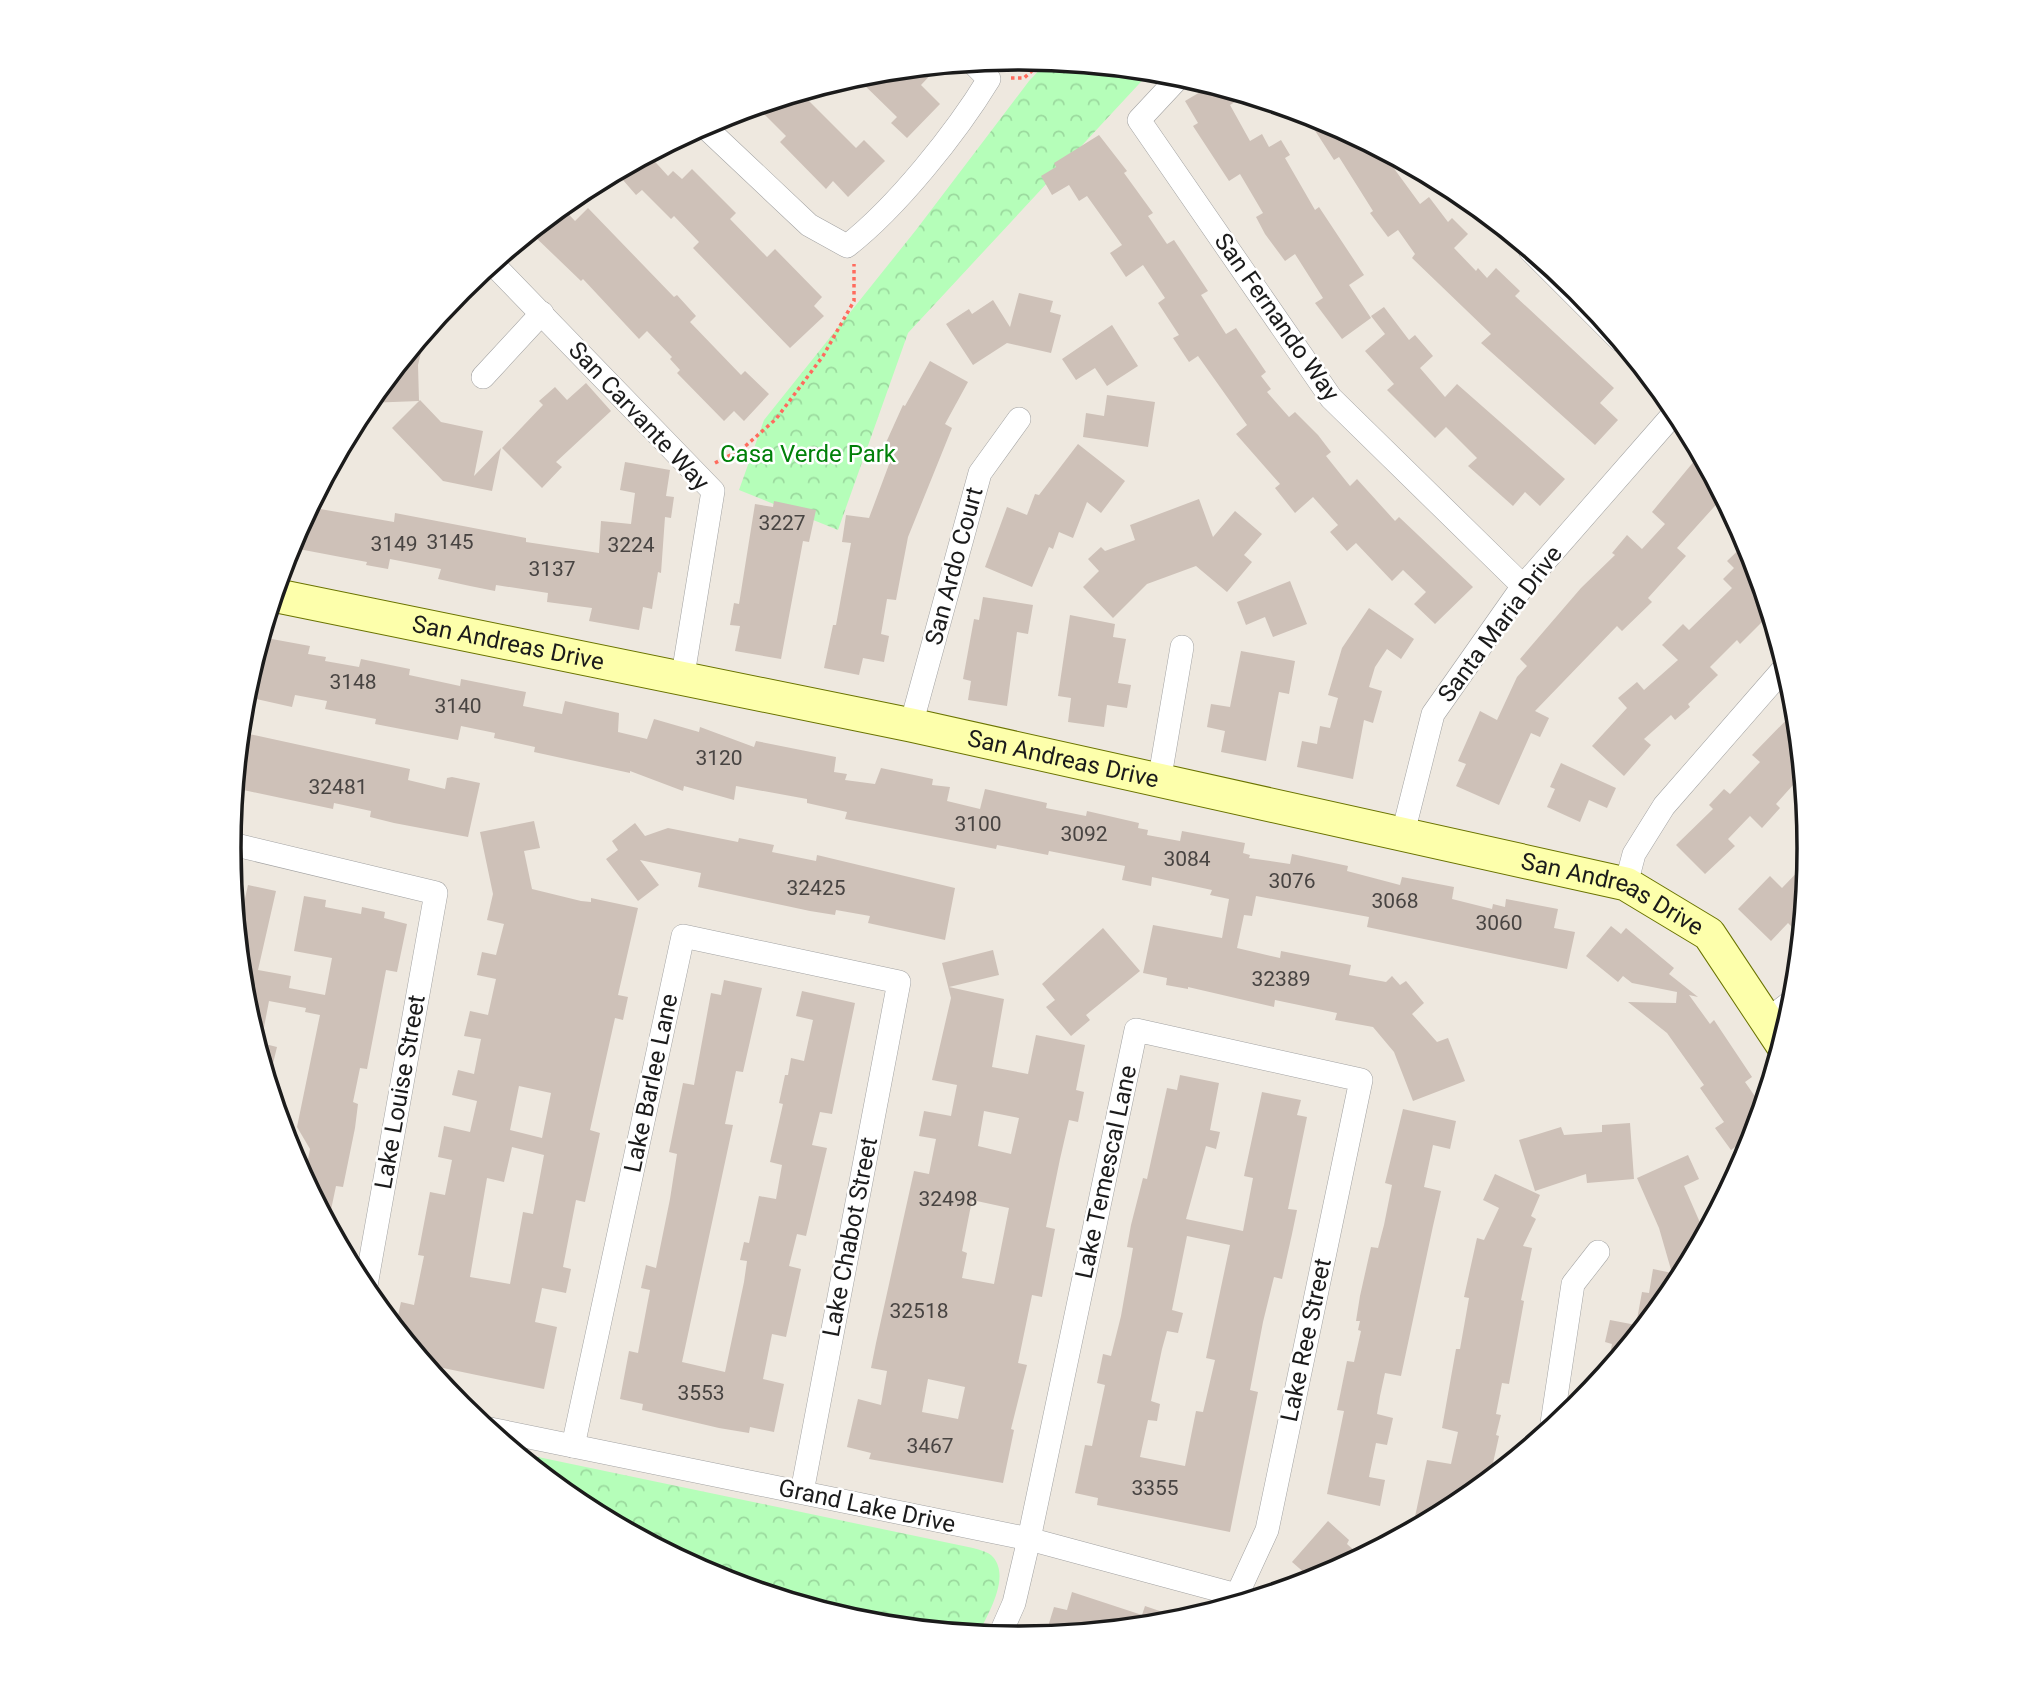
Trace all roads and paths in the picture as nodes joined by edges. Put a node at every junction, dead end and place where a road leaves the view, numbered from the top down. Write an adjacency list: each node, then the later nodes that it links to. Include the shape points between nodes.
1 (981, 71): 3 (street)
2 (1032, 71): 3 (path, via 1024,78)
3 (989, 79): 6 (street, via 964,120 868,229)
4 (1172, 85): 13 (street, San Fernando Way, via 1139,120 1331,398)
5 (712, 133): 6 (street, via 809,225)
6 (847, 246): 12 (path, via 854,263 854,301 823,356 776,419 742,449)
7 (499, 270): 8 (street, San Carvante Way)
8 (542, 313): 9 (street); 12 (street, San Carvante Way)
9 (483, 377)
10 (1019, 419): 18 (street, San Ardo Court, via 980,473)
11 (1668, 420): 13 (street, Santa Maria Drive)
12 (696, 474): 17 (street, San Carvante Way, via 712,491)
13 (1523, 586): 20 (street, Santa Maria Drive, via 1433,714)
14 (282, 597): 17 (street, San Andreas Drive)
15 (1182, 648): 19 (street)
16 (1778, 675): 22 (street, via 1664,806 1634,854)
17 (682, 681): 18 (street, San Andreas Drive)
18 (911, 725): 19 (street, San Andreas Drive)
19 (1159, 782): 20 (street, San Andreas Drive)
20 (1403, 833): 22 (street, San Andreas Drive)
21 (240, 846): 27 (street, Lake Louise Street, via 436,893)
22 (1626, 884): 24 (street, San Andreas Drive, via 1709,934)
23 (899, 982): 30 (street, Lake Barlee Lane, via 683,936); 31 (street, Lake Chabot Street)
24 (1774, 1033)
25 (1361, 1080): 32 (street, Lake Temescal Lane, via 1136,1030); 33 (street, Lake Ree Street, via 1266,1530)
26 (1598, 1252): 28 (street, via 1573,1284)
27 (368, 1275)
28 (1567, 1401)
29 (504, 1432): 30 (street, Grand Lake Drive)
30 (573, 1446): 31 (street, Grand Lake Drive)
31 (802, 1492): 32 (street, Grand Lake Drive)
32 (1029, 1539): 34 (street, Grand Lake Drive); 35 (street)
33 (1242, 1594)
34 (1232, 1597)
35 (1004, 1626)

